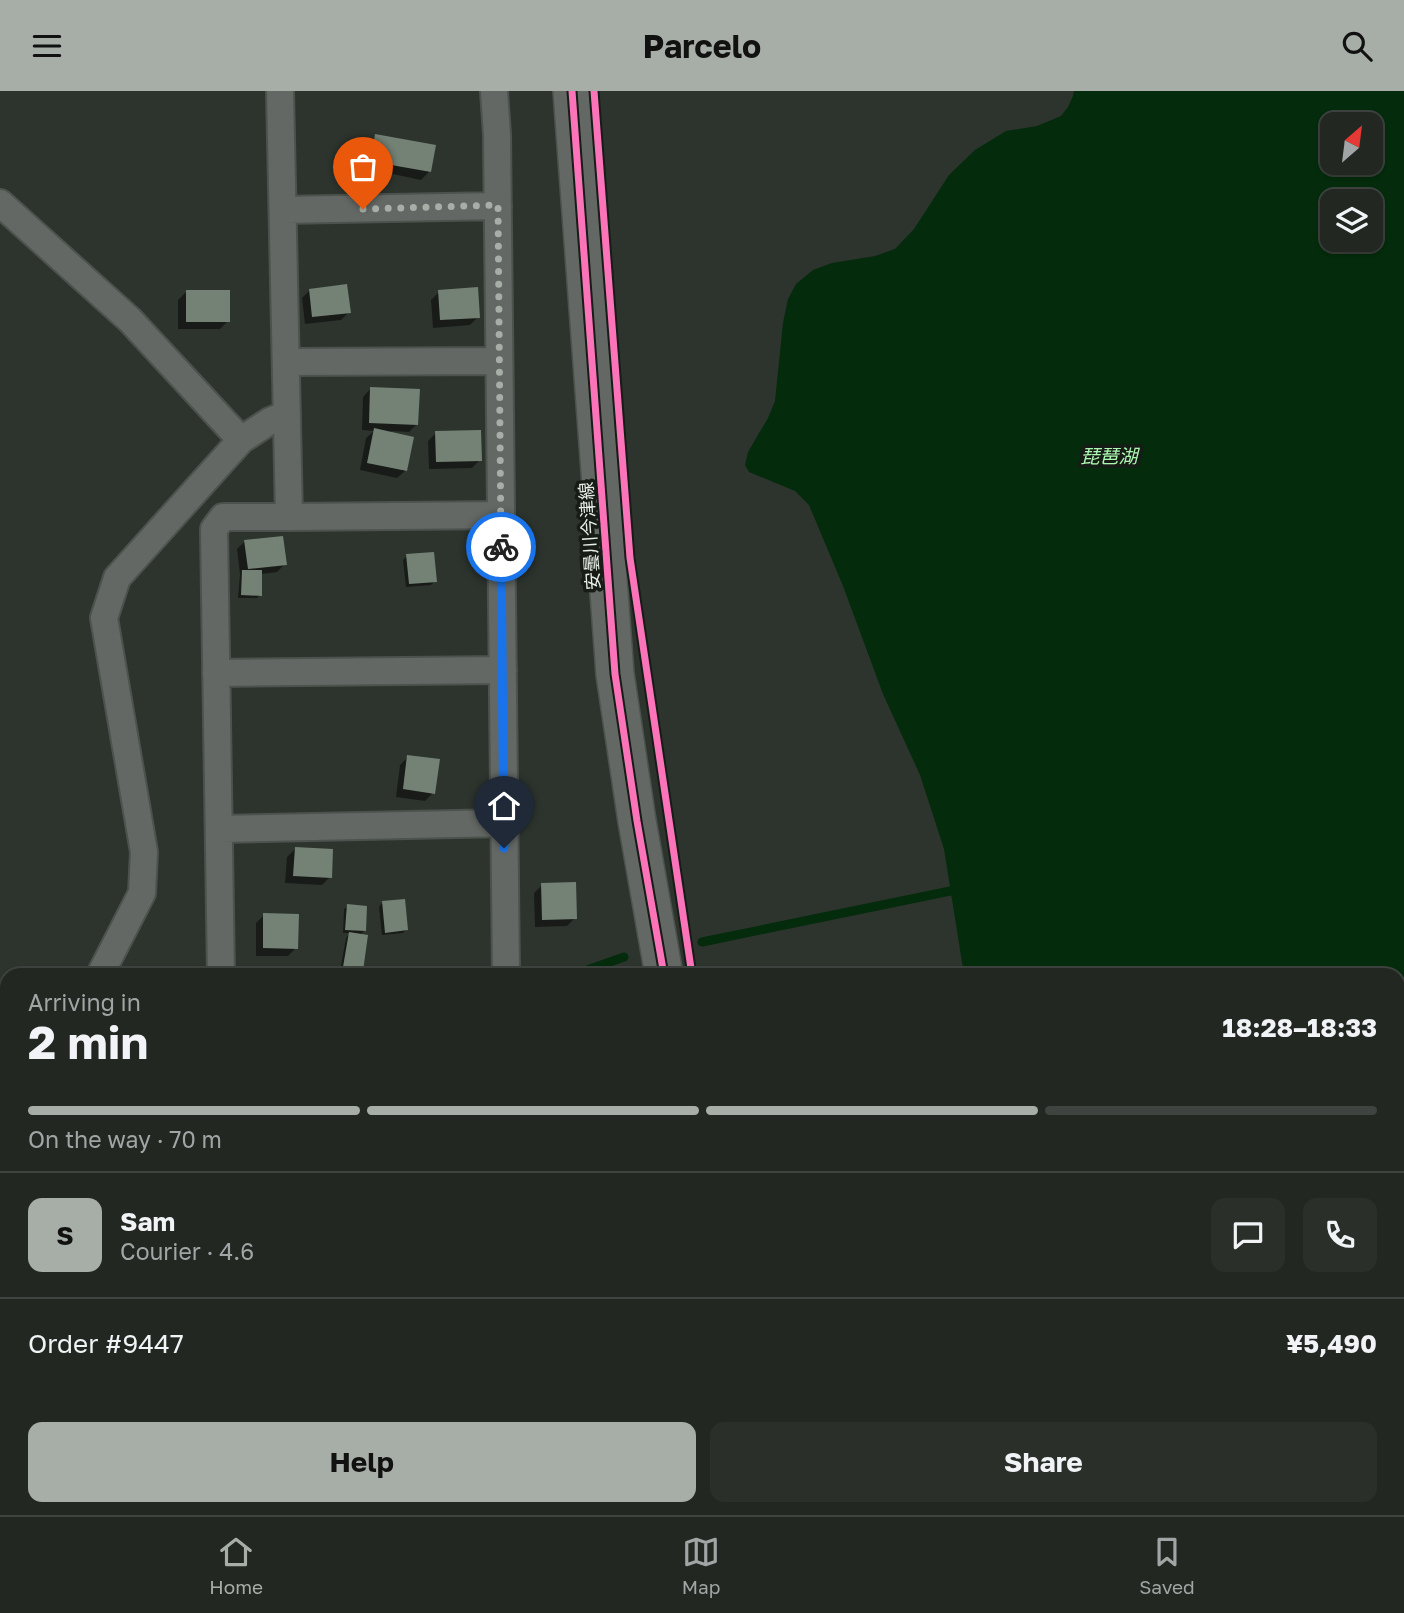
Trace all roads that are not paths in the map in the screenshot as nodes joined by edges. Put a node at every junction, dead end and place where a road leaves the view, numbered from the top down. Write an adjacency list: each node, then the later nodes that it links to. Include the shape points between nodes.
1 (281, 91): 6 (street)
2 (494, 91): 5 (street)
3 (572, 91): 20 (main road, 安曇川今津線, via 615,674)
4 (0, 203): 10 (street, via 130,320)
5 (498, 205): 6 (street); 7 (street)
6 (283, 210): 8 (street)
7 (499, 361): 8 (street); 11 (street)
8 (286, 362): 9 (street)
9 (286, 414): 10 (street); 12 (street)
10 (241, 440): 17 (street, via 117,578 104,618 144,852 142,893)
11 (501, 515): 12 (street); 13 (street)
12 (289, 516): 14 (street, via 223,517 214,529)
13 (503, 670): 14 (street); 15 (street)
14 (216, 673): 16 (street)
15 (504, 823): 16 (street); 19 (street)
16 (220, 829): 18 (street)
17 (104, 968)
18 (221, 968)
19 (506, 968)
20 (663, 968)

